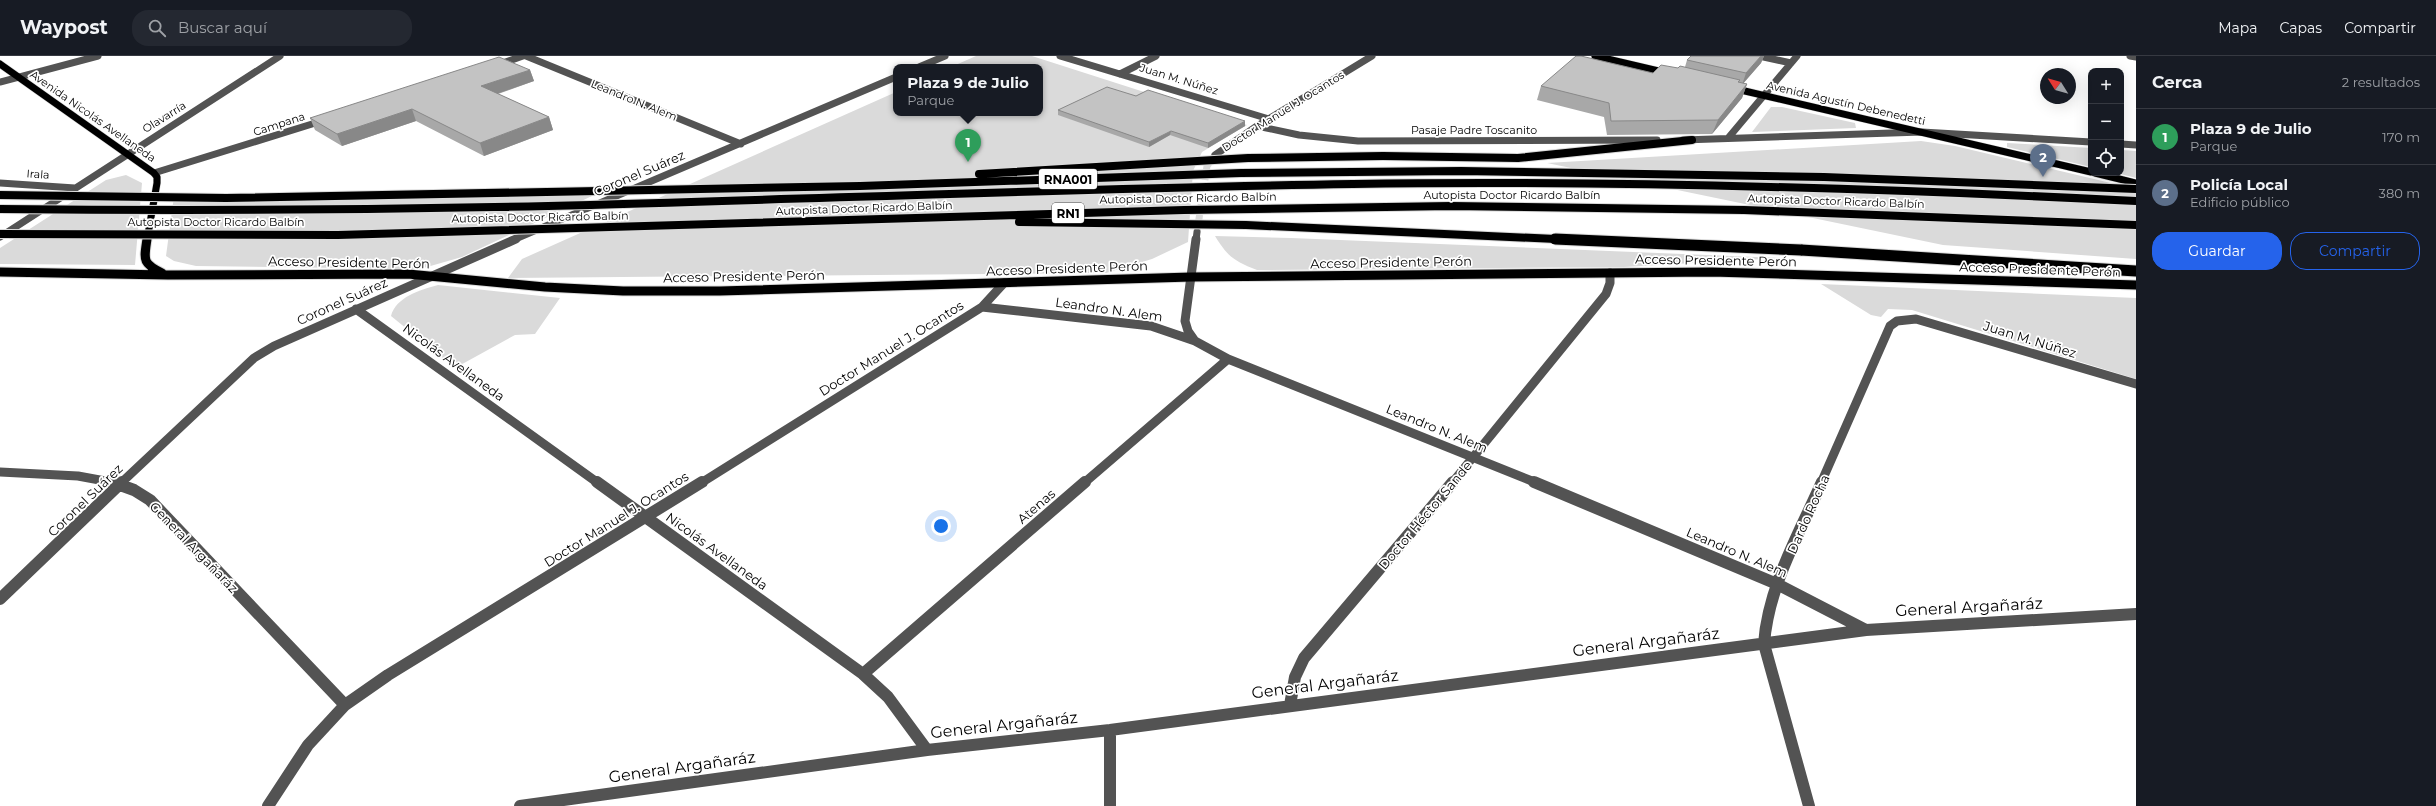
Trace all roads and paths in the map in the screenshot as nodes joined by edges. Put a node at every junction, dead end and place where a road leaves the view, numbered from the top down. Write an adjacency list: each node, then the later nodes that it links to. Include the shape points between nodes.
1 (98, 56): 20 (street)
2 (280, 56): 35 (street, Olavarría)
3 (523, 56): 17 (street)
4 (526, 56): 32 (street, Leandro N. Alem)
5 (945, 56): 16 (street)
6 (1060, 56): 18 (street, Juan M. Núñez)
7 (1156, 56): 18 (street)
8 (1372, 56): 26 (street, Doctor Manuel J. Ocantos)
9 (1595, 56): 19 (main road)
10 (1759, 56): 14 (street)
11 (1796, 56): 14 (street)
12 (2130, 56): 13 (street)
13 (2136, 57)
14 (1791, 63): 24 (street)
15 (0, 64): 20 (main road, Avenida Nicolás Avellaneda)
16 (927, 64)
17 (493, 66)
18 (1120, 74): 26 (street, Juan M. Núñez)
19 (1671, 74)
20 (18, 77): 22 (street); 35 (main road, Avenida Nicolás Avellaneda)
21 (893, 78): 32 (street, Coronel Suárez)
22 (0, 82)
23 (1725, 86): 24 (main road, Avenida Agustín Debenedetti)
24 (1763, 95): 28 (main road, Avenida Agustín Debenedetti); 29 (street)
25 (333, 117): 38 (street, Campana)
26 (1269, 119): 27 (street, Doctor Manuel J. Ocantos)
27 (1257, 126): 30 (street, Pasaje Padre Toscanito, via 1299,135 1358,141); 36 (street, Doctor Manuel J. Ocantos)
28 (1922, 132): 29 (street, Pasaje Padre Toscanito); 31 (street, Pasaje Padre Toscanito); 37 (main road, Avenida Agustín Debenedetti)
29 (1729, 137): 30 (street, Pasaje Padre Toscanito)
30 (1692, 140): 43 (highway, bridge, via 1518,158 1248,158)
31 (2088, 142)
32 (741, 144): 56 (street, Coronel Suárez)
33 (2124, 144): 34 (street)
34 (2136, 145)
35 (127, 153): 38 (main road, Avenida Nicolás Avellaneda); 42 (street, Olavarría)
36 (1215, 155)
37 (2088, 171)
38 (154, 172): 55 (main road, Avenida Nicolás Avellaneda, via 157,183 144,258 152,268)
39 (2107, 176): 41 (main road)
40 (0, 183): 42 (street, Irala)
41 (2136, 183)
42 (74, 188): 51 (street, Olavarría)
43 (772, 188): 44 (highway, RNA001, bridge, via 1241,174 1468,171 1840,178); 45 (highway, RNA001, bridge, via 226,198)
44 (2136, 190)
45 (0, 195)
46 (2136, 201): 47 (highway, Autopista Doctor Ricardo Balbín / RN1, bridge, via 1770,187 1457,183 239,211)
47 (0, 209)
48 (866, 220): 49 (highway, Autopista Doctor Ricardo Balbín / RN1, bridge, via 1353,207 1538,207 1874,213); 51 (highway, Autopista Doctor Ricardo Balbín / RN1, bridge, via 380,233); 52 (highway, bridge, via 1246,225 1801,250)
49 (2136, 224)
50 (1197, 232): 57 (street)
51 (0, 235)
52 (2136, 271)
53 (0, 272): 55 (main road, Acceso Presidente Perón)
54 (1610, 273): 57 (main road, Acceso Presidente Perón); 59 (main road, Acceso Presidente Perón, via 1786,274); 66 (street, Doctor Héctor Sande, via 1606,294)
55 (168, 275): 56 (main road, Acceso Presidente Perón)
56 (431, 275): 58 (main road, Acceso Presidente Perón, via 545,288 623,291 720,291); 61 (street, Coronel Suárez)
57 (1191, 277): 58 (main road, Acceso Presidente Perón); 63 (street, via 1185,322)
58 (1004, 283): 60 (street, Doctor Manuel J. Ocantos)
59 (2136, 285)
60 (982, 307): 63 (street, Leandro N. Alem, via 1151,326); 69 (street, Doctor Manuel J. Ocantos)
61 (356, 309): 68 (street, Coronel Suárez, via 274,346 254,358); 69 (street, Nicolás Avellaneda)
62 (1916, 319): 65 (street, Juan M. Núñez); 70 (street, Dardo Rocha, via 1896,321 1890,326)
63 (1195, 341): 64 (street, Leandro N. Alem)
64 (1228, 358): 66 (street, Leandro N. Alem); 75 (street, Atenas)
65 (2136, 384)
66 (1474, 457): 70 (street, Leandro N. Alem); 77 (street, Doctor Héctor Sande, via 1304,658 1295,677)
67 (0, 472): 68 (street, General Argañaráz, via 103,479)
68 (121, 484): 71 (street, Coronel Suárez); 76 (street, General Argañaráz, via 150,500)
69 (647, 517): 75 (street, Nicolás Avellaneda); 76 (street, Doctor Manuel J. Ocantos, via 388,675)
70 (1777, 584): 73 (street, Leandro N. Alem); 74 (street, Dardo Rocha, via 1766,618)
71 (0, 599)
72 (2136, 614): 73 (street, General Argañaráz)
73 (1866, 630): 74 (street, General Argañaráz)
74 (1764, 644): 77 (street, General Argañaráz); 83 (street, Dardo Rocha)
75 (863, 674): 79 (street, Nicolás Avellaneda, via 888,696)
76 (345, 705): 80 (street, Doctor Manuel J. Ocantos, via 308,745)
77 (1290, 705): 78 (street, General Argañaráz)
78 (1110, 730): 79 (street, General Argañaráz); 82 (street)
79 (927, 750): 81 (street, General Argañaráz)
80 (268, 806)
81 (520, 806)
82 (1110, 806)
83 (1809, 806)

